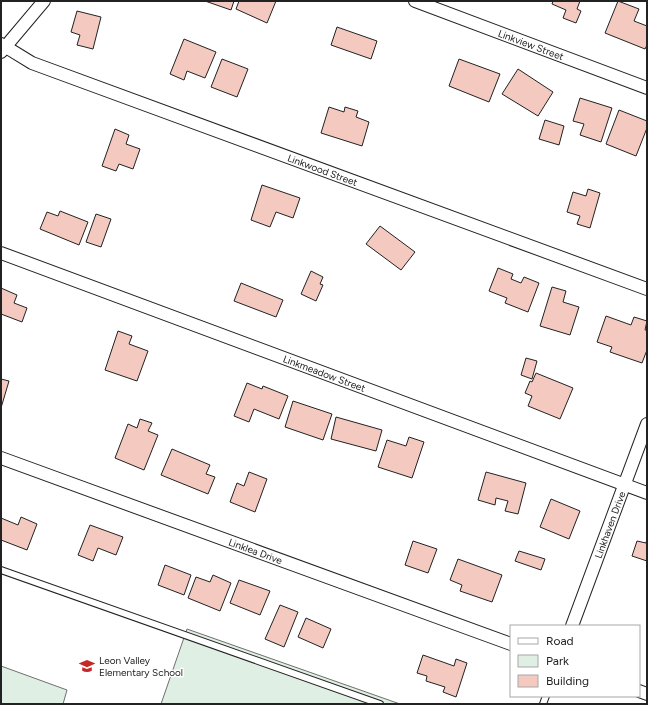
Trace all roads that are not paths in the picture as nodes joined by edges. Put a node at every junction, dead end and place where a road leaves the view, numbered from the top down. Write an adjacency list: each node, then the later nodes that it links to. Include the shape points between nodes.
1 (44, 1): 3 (street)
2 (415, 1): 4 (street, Linkview Street)
3 (2, 48): 6 (street, Linkwood Street, via 32,63)
4 (647, 88)
5 (1, 253): 9 (street, Linkmeadow Street)
6 (647, 289)
7 (647, 424): 9 (street, Linkhaven Drive)
8 (1, 458): 13 (street, Linklea Drive)
9 (624, 485): 10 (street, Linkmeadow Street); 12 (street, Linkhaven Drive)
10 (647, 493)
11 (1, 570): 14 (lane)
12 (572, 625)
13 (510, 644)
14 (380, 704)

